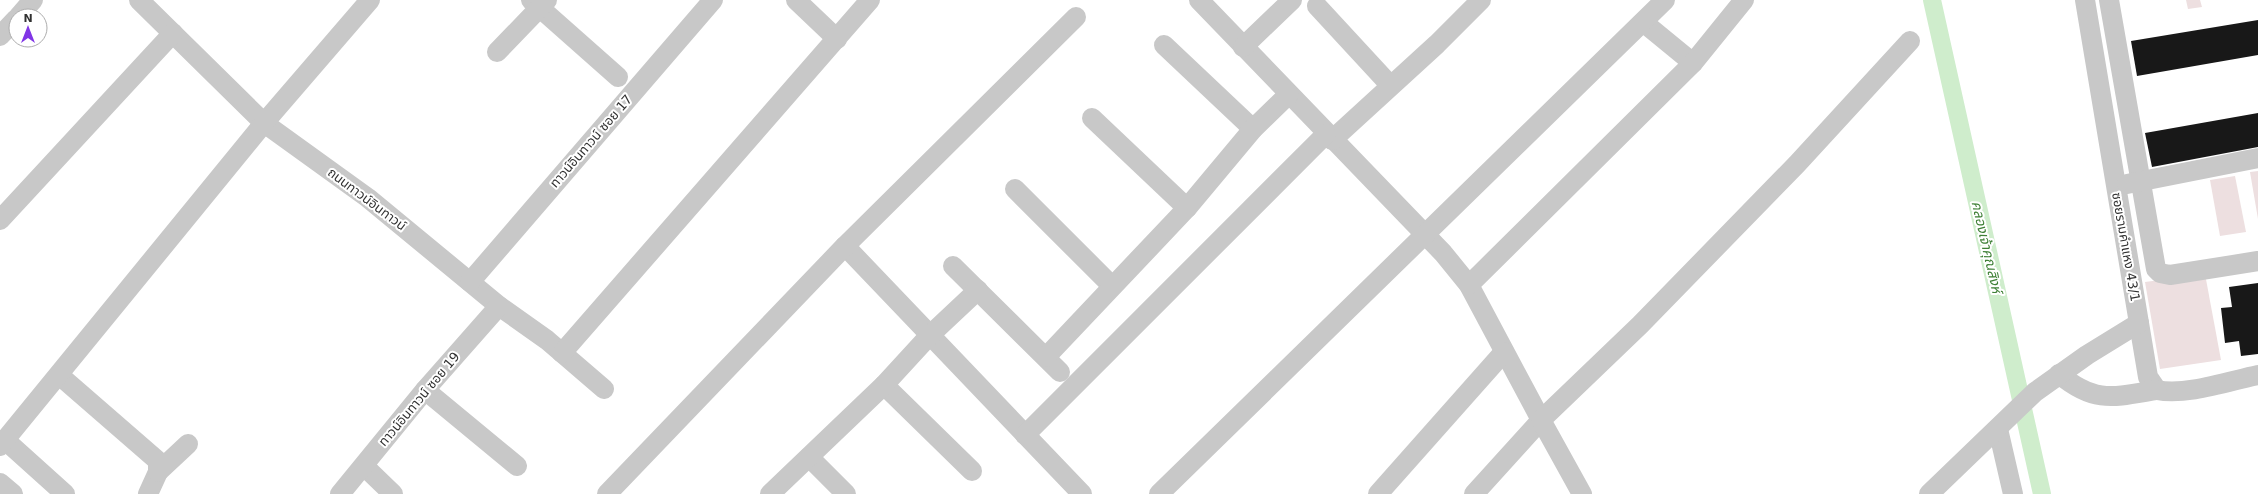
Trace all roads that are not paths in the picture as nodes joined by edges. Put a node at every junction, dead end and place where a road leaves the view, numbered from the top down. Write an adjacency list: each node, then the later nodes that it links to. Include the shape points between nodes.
1 (33, 0): 16 (street)
2 (139, 0): 20 (street, ถนนทาวน์อินทาวน์)
3 (713, 0): 45 (street, ทาวน์อินทาวน์ ซอย 17)
4 (796, 0): 22 (street)
5 (870, 0): 22 (street)
6 (1199, 0): 25 (street)
7 (1292, 0): 25 (street)
8 (1481, 0): 29 (street, via 1437,44)
9 (1666, 0): 18 (street)
10 (1744, 0): 27 (street)
11 (2085, 0): 37 (street, ซอยรามคำแหง 43/1)
12 (2109, 0): 36 (street)
13 (368, 1): 32 (street)
14 (539, 3): 26 (street); 28 (street)
15 (1317, 6): 29 (street)
16 (26, 8)
17 (1076, 16): 42 (street)
18 (1643, 22): 27 (street); 41 (street)
19 (8, 28): 21 (street)
20 (173, 33): 32 (street, ถนนทาวน์อินทาวน์); 40 (street)
21 (0, 36)
22 (837, 39): 53 (street)
23 (1910, 41): 63 (street, via 1797,164 1667,297)
24 (1164, 45): 33 (street)
25 (1243, 47): 30 (street)
26 (497, 52)
27 (1693, 63): 46 (street)
28 (618, 77)
29 (1390, 85): 34 (street)
30 (1289, 94): 33 (street); 34 (street)
31 (1092, 118): 39 (street)
32 (264, 123): 45 (street, ถนนทาวน์อินทาวน์, via 368,198); 57 (street)
33 (1253, 129): 39 (street)
34 (1329, 137): 41 (street); 65 (street)
35 (2258, 158): 36 (street)
36 (2140, 182): 37 (street); 43 (street, via 2154,263 2160,273 2170,275)
37 (2115, 186): 50 (street, ซอยรามคำแหง 43/1)
38 (1015, 189): 47 (street)
39 (1186, 208): 47 (street)
40 (0, 220)
41 (1423, 234): 46 (street, via 1443,253); 83 (street)
42 (845, 246): 51 (street); 80 (street)
43 (2258, 261)
44 (954, 266): 48 (street)
45 (470, 282): 49 (street, ถนนทาวน์อินทาวน์)
46 (1469, 285): 52 (street)
47 (1112, 286): 54 (street)
48 (978, 290): 51 (street); 54 (street)
49 (499, 306): 53 (street, ถนนทาวน์อินทาวน์); 61 (street, ทาวน์อินทาวน์ ซอย 19)
50 (2139, 323): 56 (street); 62 (street, ซอยรามคำแหง 43/1, via 2148,377)
51 (929, 336): 59 (street); 65 (street)
52 (1504, 352): 63 (street); 84 (street)
53 (562, 353): 60 (street, ถนนทาวน์อินทาวน์)
54 (1046, 357): 55 (street)
55 (1060, 372)
56 (2059, 374): 62 (street, via 2086,392 2104,396); 64 (street, via 2035,392)
57 (59, 375): 66 (street); 72 (street, via 158,461)
58 (2258, 375): 62 (street, via 2182,391)
59 (884, 384): 68 (street); 71 (street)
60 (604, 389)
61 (424, 390): 69 (street, ทาวน์อินทาวน์ ซอย 19); 70 (street)
62 (2157, 390)
63 (1541, 420): 85 (street); 86 (street)
64 (1998, 429): 87 (street); 88 (street)
65 (1025, 435): 74 (street)
66 (3, 443): 76 (street)
67 (188, 444): 72 (street)
68 (809, 457): 81 (street); 82 (street)
69 (364, 466): 78 (street, ทาวน์อินทาวน์ ซอย 19); 79 (street)
70 (517, 466)
71 (972, 471)
72 (158, 472): 77 (street)
73 (0, 483): 75 (street)
74 (1073, 491)
75 (12, 494)
76 (64, 494)
77 (148, 494)
78 (340, 494)
79 (394, 494)
80 (607, 494)
81 (770, 494)
82 (846, 494)
83 (1159, 494)
84 (1378, 494)
85 (1474, 494)
86 (1582, 494)
87 (1929, 494)
88 (2012, 494)

